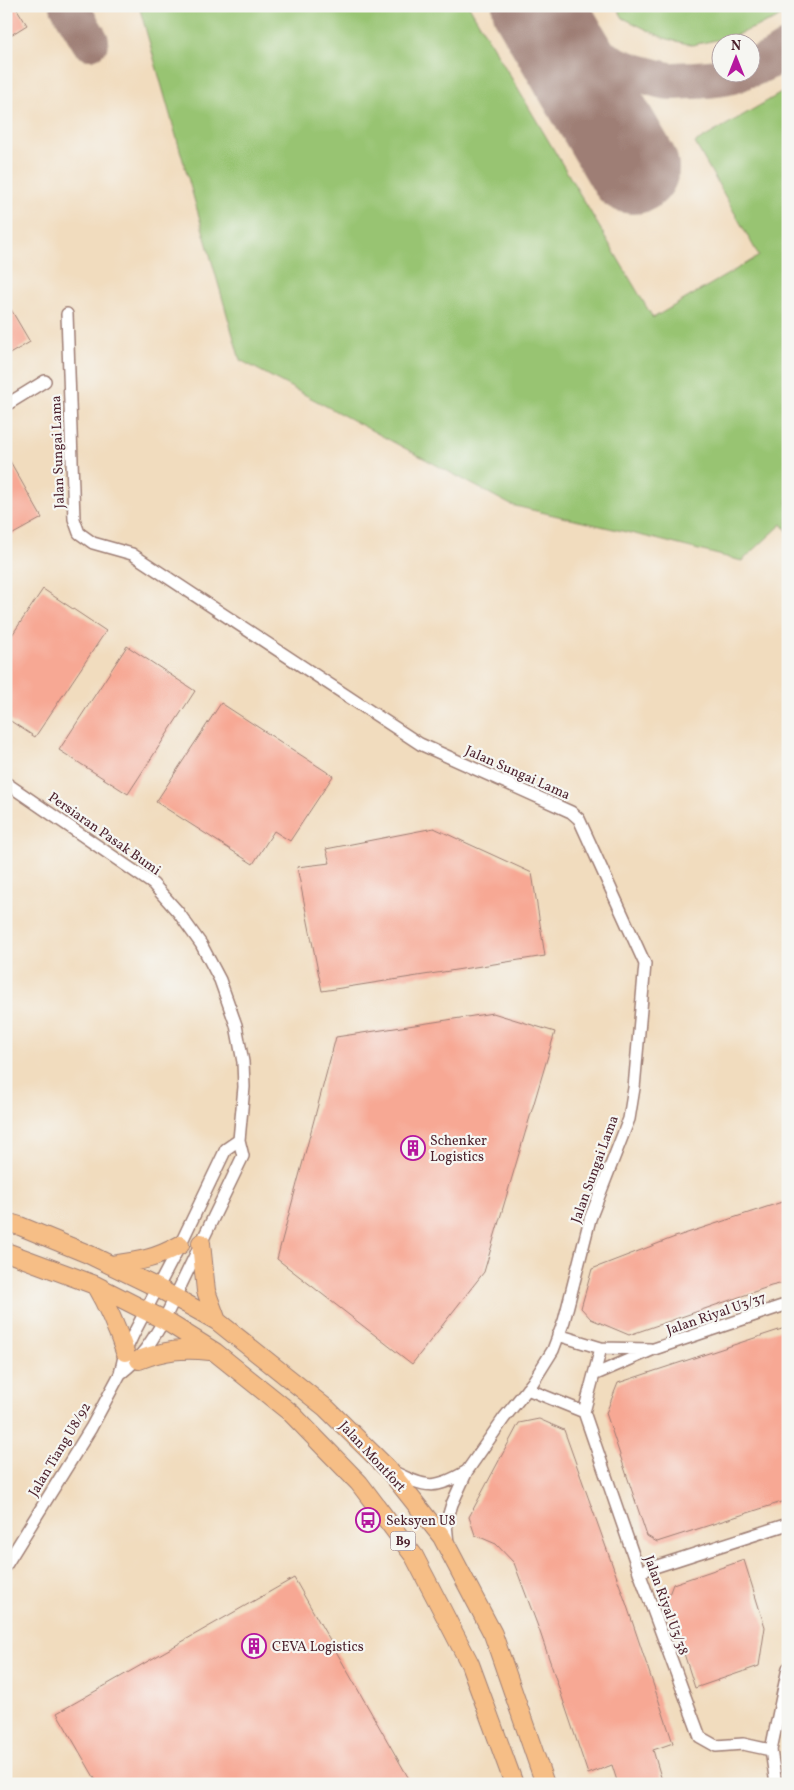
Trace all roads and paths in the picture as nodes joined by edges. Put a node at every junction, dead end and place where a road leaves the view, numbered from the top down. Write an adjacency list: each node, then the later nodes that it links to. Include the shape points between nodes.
1 (68, 314): 18 (street, Jalan Sungai Lama, via 74,519 79,533 93,543 132,554 420,744 571,812 579,819 645,964 629,1119 590,1219)
2 (45, 381): 3 (street)
3 (6, 405)
4 (6, 783): 5 (street, Persiaran Pasak Bumi, via 153,884 201,944 220,980 236,1024 244,1087)
5 (239, 1140): 7 (street, Persiaran Pasak Bumi, via 243,1156); 8 (street, via 226,1149)
6 (6, 1222): 10 (main road, Jalan Montfort)
7 (201, 1243): 13 (street, Persiaran Pasak Bumi); 17 (main road, via 206,1291)
8 (180, 1245): 10 (main road, via 145,1261); 12 (street)
9 (6, 1252): 11 (main road, Jalan Montfort)
10 (111, 1265): 12 (main road, Jalan Montfort)
11 (95, 1285): 15 (main road, Jalan Montfort); 22 (main road)
12 (158, 1288): 13 (main road, Jalan Montfort); 15 (street, Jalan Tiang U8/92)
13 (175, 1297): 16 (street, Jalan Tiang U8/92); 17 (main road, Jalan Montfort / B9)
14 (788, 1304): 20 (street, Jalan Riyal U3/37)
15 (147, 1310): 16 (main road, Jalan Montfort); 22 (street, Jalan Tiang U8/92)
16 (164, 1320): 21 (main road, Jalan Montfort / B9); 22 (street, Jalan Tiang U8/92, via 151,1342)
17 (217, 1321): 26 (main road, Jalan Montfort / B9, via 326,1408)
18 (558, 1335): 19 (street); 24 (street, Jalan Sungai Lama, via 553,1350)
19 (601, 1348): 20 (street); 23 (street)
20 (654, 1349): 23 (street)
21 (215, 1352): 22 (main road, via 188,1348); 34 (main road, Jalan Montfort / B9, via 291,1414 359,1483 414,1556 470,1664)
22 (132, 1356): 30 (street, Jalan Tiang U8/92)
23 (596, 1374): 25 (street)
24 (527, 1389): 25 (street); 27 (street, Jalan Sungai Lama)
25 (584, 1412): 31 (street, Jalan Riyal U3/38)
26 (388, 1469): 27 (street, via 418,1484 432,1485 449,1481); 29 (main road, Jalan Montfort / B9, via 442,1537)
27 (467, 1471): 29 (street, Jalan Sungai Lama, via 446,1524)
28 (788, 1524): 31 (street)
29 (449, 1551): 35 (main road, Jalan Montfort / B9, via 493,1634)
30 (6, 1565)
31 (639, 1572): 33 (street, Jalan Riyal U3/38, via 700,1737 716,1746 743,1744)
32 (788, 1668): 33 (street)
33 (771, 1750): 36 (street)
34 (514, 1784)
35 (545, 1784)
36 (776, 1784)

